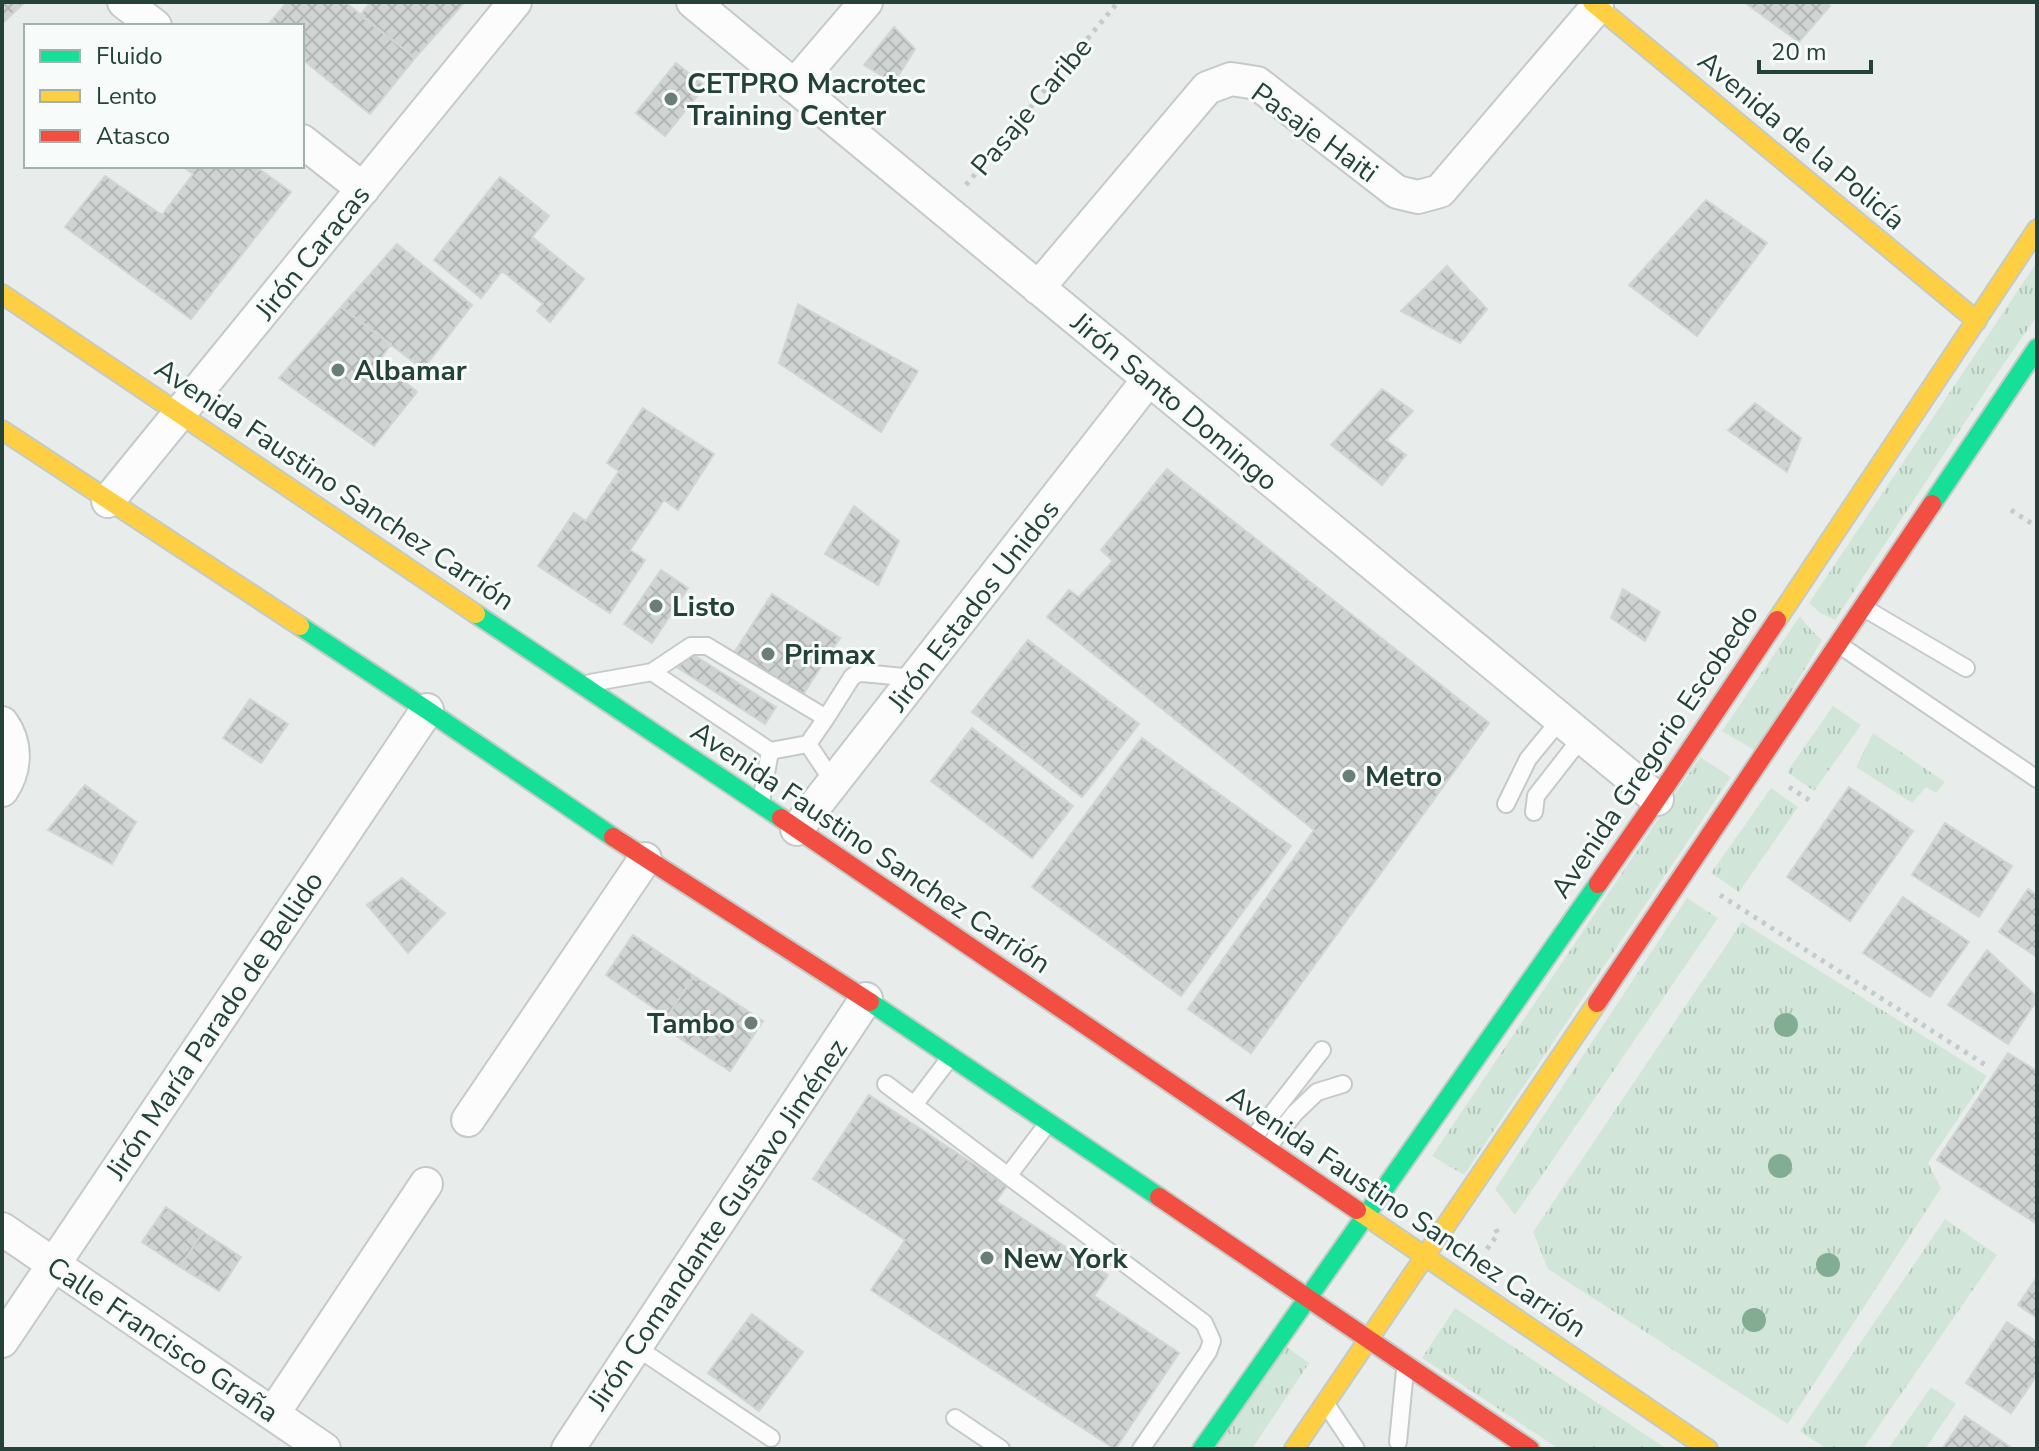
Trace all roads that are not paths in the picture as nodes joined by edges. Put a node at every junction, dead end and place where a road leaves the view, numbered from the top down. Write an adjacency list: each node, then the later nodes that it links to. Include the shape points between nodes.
1 (124, 2): 6 (street)
2 (515, 2): 9 (street, Jirón Caracas)
3 (693, 2): 7 (street, Jirón Santo Domingo)
4 (866, 2): 7 (street)
5 (1595, 4): 11 (street, Pasaje Haiti, via 1440,191 1418,197 1397,192 1257,83 1231,79 1207,88); 13 (main road, Avenida de la Policía)
6 (152, 24)
7 (794, 86): 11 (street, Jirón Santo Domingo)
8 (304, 143): 9 (street)
9 (363, 189): 16 (street, Jirón Caracas)
10 (2037, 229): 13 (main road, Avenida Gregorio Escobedo)
11 (1038, 288): 15 (street, Jirón Santo Domingo)
12 (2, 294): 16 (main road, Avenida Faustino Sanchez Carrión)
13 (1977, 321): 19 (main road, Avenida Gregorio Escobedo)
14 (2037, 348): 20 (main road)
15 (1148, 380): 25 (street, Jirón Estados Unidos); 30 (street, Jirón Santo Domingo)
16 (180, 413): 18 (street, Jirón Caracas); 26 (main road, Avenida Faustino Sanchez Carrión)
17 (2, 430): 18 (main road)
18 (108, 501): 27 (main road)
19 (1811, 569): 21 (main road); 36 (main road, Avenida Gregorio Escobedo)
20 (1861, 606): 22 (main road); 23 (lane)
21 (1807, 611)
22 (1832, 639): 33 (lane); 55 (main road, via 1686,872)
23 (1966, 668)
24 (652, 672): 26 (lane); 28 (lane, via 691,646 707,646); 32 (lane)
25 (915, 678): 28 (lane, via 856,674); 34 (street, Jirón Estados Unidos)
26 (580, 684): 37 (main road, Avenida Faustino Sanchez Carrión)
27 (427, 710): 41 (main road); 56 (street, Jirón María Parado de Bellido)
28 (826, 718): 31 (lane)
29 (2, 723): 35 (street, via 14,761)
30 (1571, 729): 36 (street, Jirón Santo Domingo); 38 (lane, via 1528,759); 39 (lane, via 1536,796)
31 (808, 744): 32 (lane); 34 (lane)
32 (770, 751): 37 (lane)
33 (2037, 779)
34 (834, 783): 40 (street, Jirón Estados Unidos)
35 (2, 790)
36 (1657, 799): 53 (main road, Avenida Gregorio Escobedo)
37 (760, 804): 40 (main road, Avenida Faustino Sanchez Carrión)
38 (1506, 804)
39 (1534, 812)
40 (797, 829): 50 (main road, Avenida Faustino Sanchez Carrión)
41 (645, 859): 42 (main road); 48 (street)
42 (866, 999): 44 (main road); 60 (street, Jirón Comandante Gustavo Jiménez)
43 (1322, 1050): 50 (lane)
44 (951, 1057): 47 (lane); 49 (main road)
45 (886, 1084): 47 (lane)
46 (1343, 1084): 50 (lane, via 1317,1092)
47 (914, 1105): 51 (lane)
48 (468, 1120)
49 (1049, 1123): 51 (lane); 57 (main road)
50 (1259, 1144): 53 (main road, Avenida Faustino Sanchez Carrión)
51 (1008, 1176): 71 (lane, via 1204,1323 1212,1341 1208,1352)
52 (426, 1184): 63 (street)
53 (1365, 1216): 55 (main road, Avenida Faustino Sanchez Carrión); 57 (main road, Avenida Gregorio Escobedo)
54 (2, 1229): 56 (street, Calle Francisco Graña)
55 (1424, 1257): 58 (main road); 75 (main road, Avenida Faustino Sanchez Carrión)
56 (53, 1265): 59 (street, Jirón María Parado de Bellido); 63 (street, Calle Francisco Graña)
57 (1308, 1298): 58 (main road); 72 (main road, Avenida Gregorio Escobedo)
58 (1369, 1339): 61 (main road); 62 (main road)
59 (2, 1341)
60 (636, 1347): 65 (lane); 69 (street, Jirón Comandante Gustavo Jiménez)
61 (1406, 1365): 66 (lane); 67 (main road)
62 (1325, 1403): 73 (main road); 74 (lane)
63 (273, 1414): 68 (street, Calle Francisco Graña)
64 (955, 1418): 70 (lane)
65 (771, 1438)
66 (1398, 1442)
67 (1523, 1448)
68 (324, 1449)
69 (568, 1449)
70 (1001, 1449)
71 (1141, 1449)
72 (1202, 1449)
73 (1294, 1449)
74 (1356, 1449)
75 (1708, 1449)

